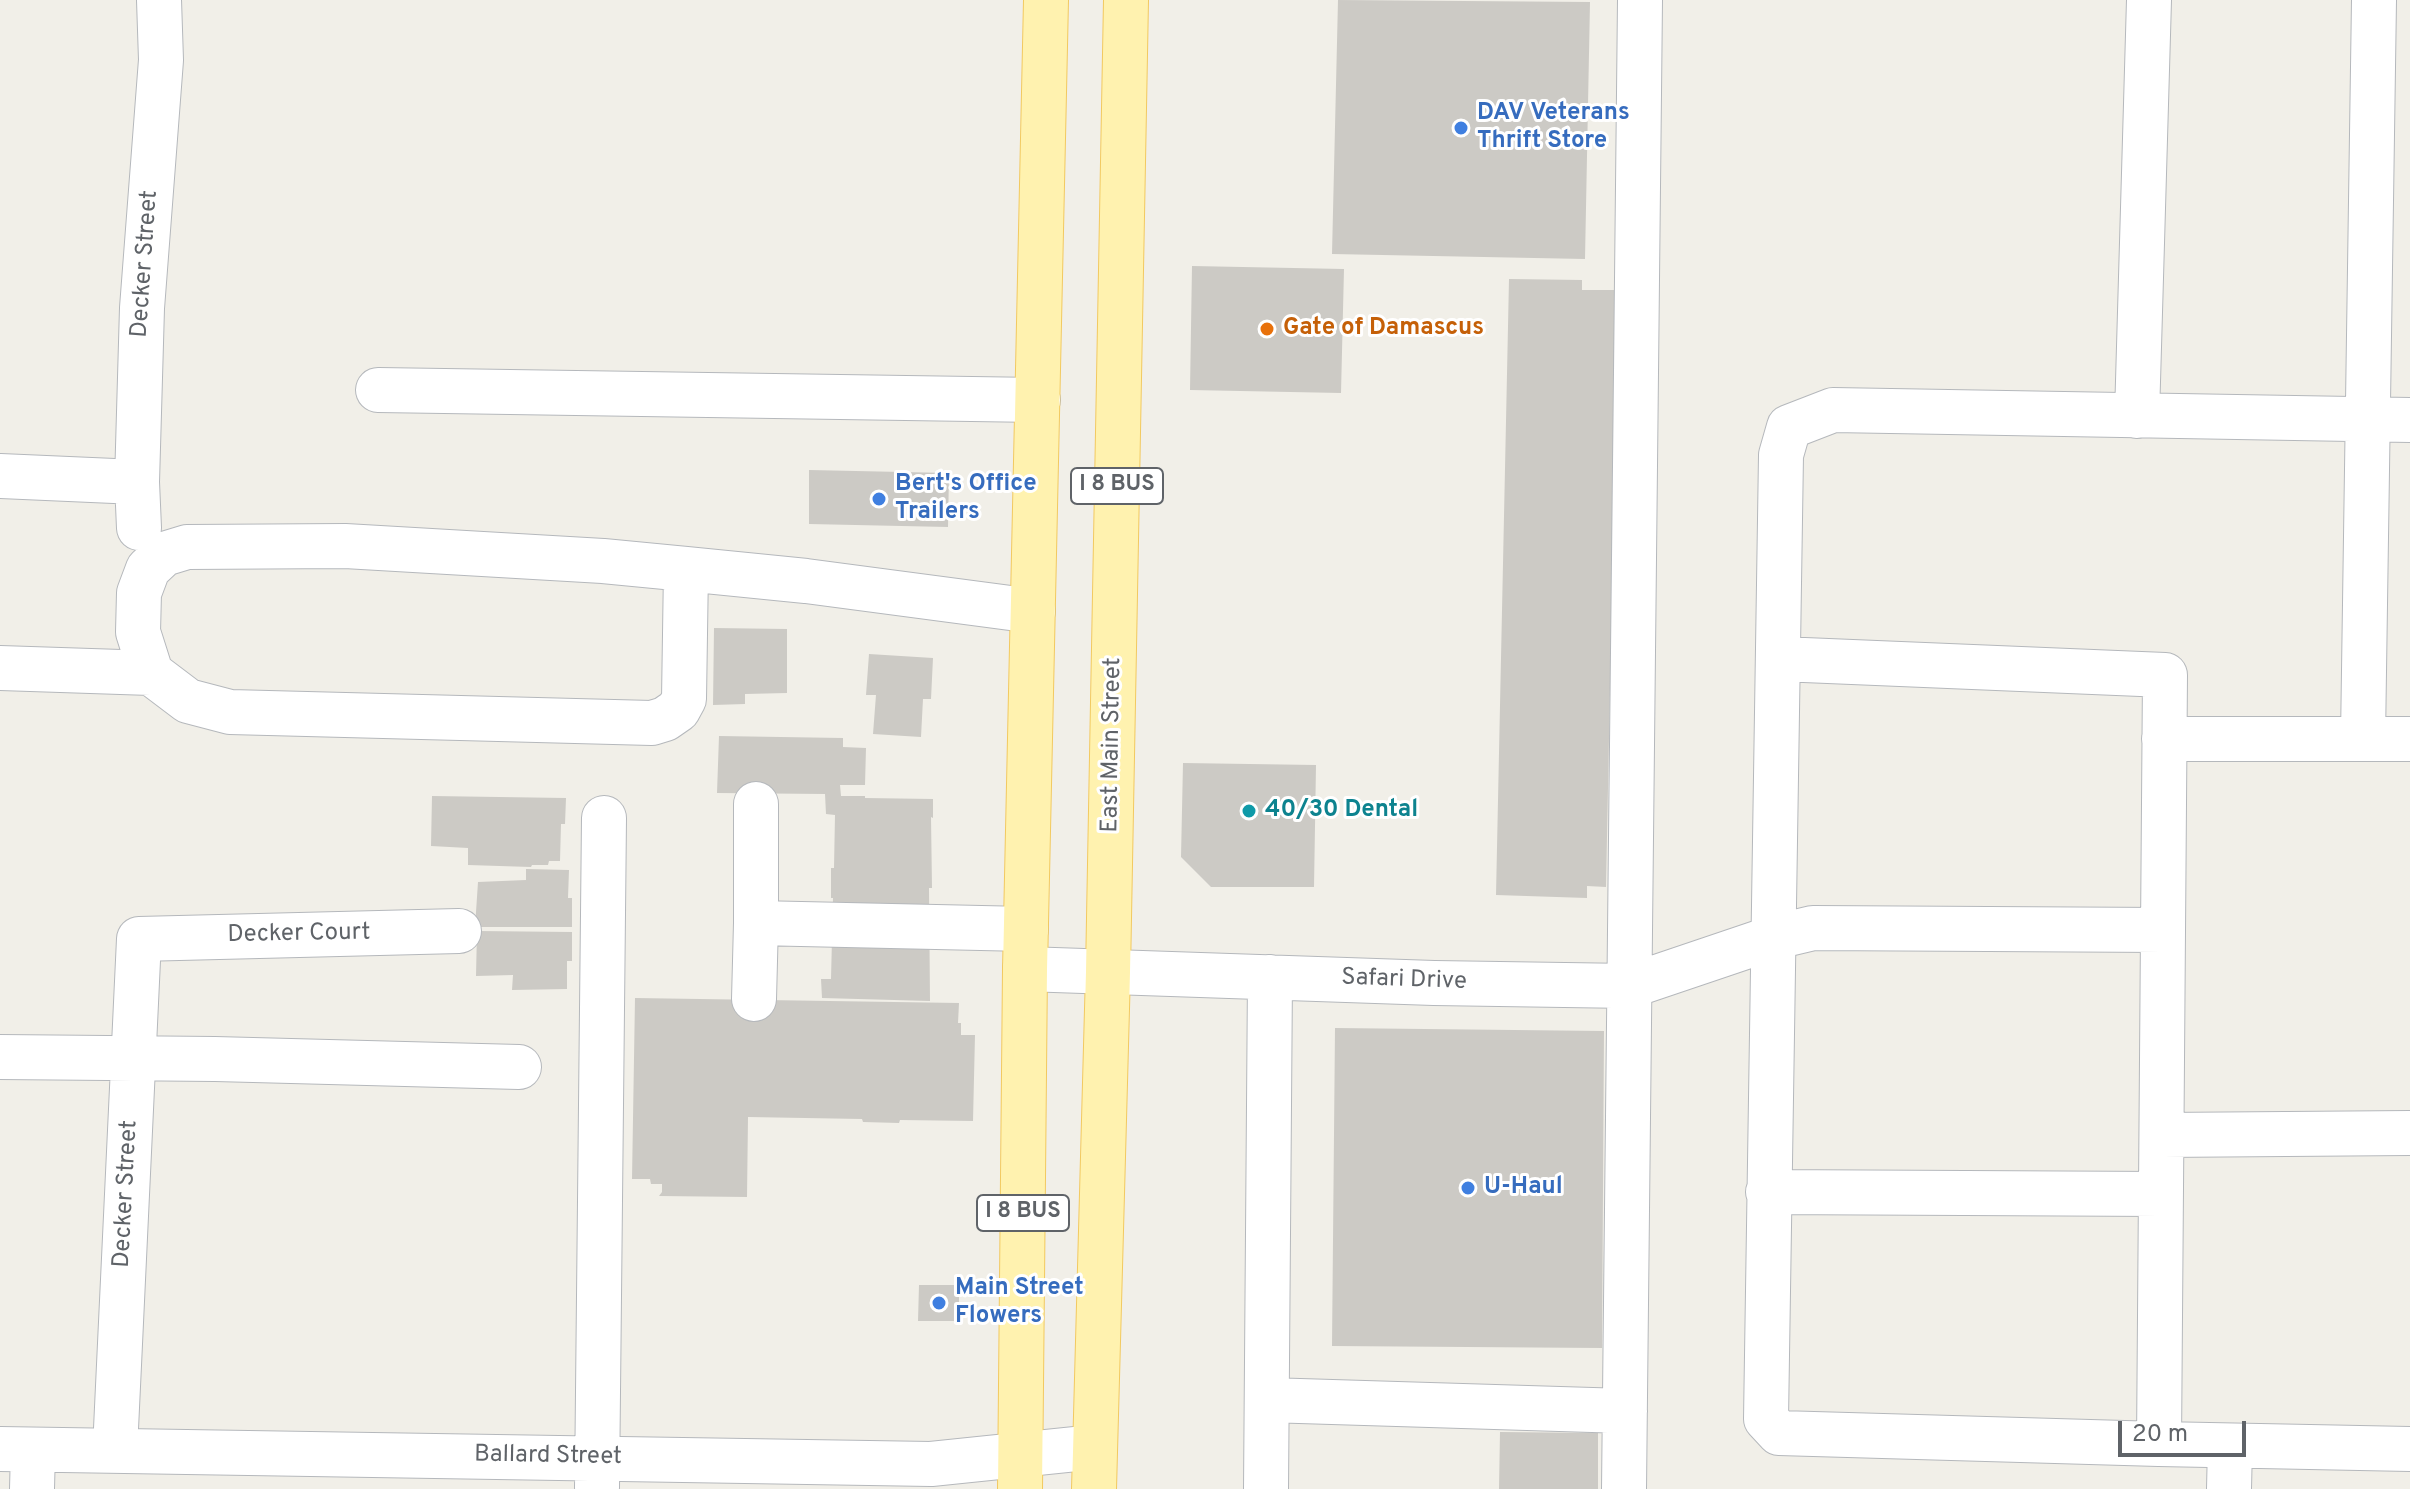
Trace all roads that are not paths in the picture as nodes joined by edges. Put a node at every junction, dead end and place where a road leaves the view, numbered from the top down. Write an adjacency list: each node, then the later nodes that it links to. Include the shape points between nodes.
1 (159, 0): 12 (street, Decker Street, via 161,60 142,308)
2 (1046, 0): 8 (main road, I 8 BUS)
3 (1126, 0): 30 (main road, East Main Street / I 8 BUS)
4 (1640, 0): 32 (street)
5 (2149, 0): 9 (street)
6 (2374, 0): 10 (street)
7 (378, 390): 8 (street)
8 (1038, 400): 15 (main road, I 8 BUS)
9 (2137, 416): 10 (street); 16 (street, via 1833,410 1789,427 1781,455)
10 (2389, 420): 19 (street)
11 (0, 476): 12 (street)
12 (137, 482): 13 (street, Decker Street)
13 (139, 528)
14 (686, 569): 15 (street); 18 (street, via 345,546 187,547 164,554 148,569 139,593 138,632); 18 (street, via 684,699 678,710 652,723 230,712 188,701)
15 (1033, 611): 29 (main road, I 8 BUS)
16 (1780, 659): 20 (street, via 2165,675); 27 (street)
17 (0, 668): 18 (street)
18 (151, 673)
19 (2363, 738): 20 (street); 21 (street)
20 (2164, 739): 25 (street)
21 (2410, 739)
22 (756, 804): 24 (street)
23 (604, 818): 52 (street)
24 (756, 923): 29 (street, Safari Drive); 33 (street)
25 (2163, 930): 27 (street, Safari Drive, via 1813,928); 38 (street)
26 (459, 931): 28 (street, Decker Court)
27 (1775, 937): 32 (street, Safari Drive); 39 (street)
28 (139, 939): 35 (street, Decker Street)
29 (1026, 949): 30 (street, Safari Drive); 51 (main road, I 8 BUS)
30 (1108, 972): 31 (street, Safari Drive); 48 (main road, East Main Street / I 8 BUS)
31 (1270, 977): 32 (street, Safari Drive); 41 (street)
32 (1630, 986): 42 (street)
33 (754, 999)
34 (0, 1057): 35 (street)
35 (133, 1058): 36 (street); 46 (street, Decker Street)
36 (519, 1067)
37 (2410, 1133): 38 (street)
38 (2162, 1135): 40 (street)
39 (1768, 1192): 40 (street); 43 (street, via 1766,1419 1779,1433)
40 (2161, 1194): 43 (street)
41 (1267, 1400): 42 (street); 53 (street)
42 (1625, 1411): 54 (street)
43 (2159, 1444): 44 (street)
44 (2230, 1446): 45 (street); 55 (street)
45 (2410, 1449)
46 (115, 1450): 47 (street, Ballard Street); 49 (street, Ballard Street)
47 (21, 1463)
48 (1094, 1468): 51 (street, Ballard Street)
49 (253, 1472): 50 (street, Ballard Street)
50 (454, 1472): 52 (street, Ballard Street)
51 (1020, 1473): 52 (street, Ballard Street, via 931,1464)
52 (597, 1474)
53 (1266, 1489)
54 (1624, 1489)
55 (2229, 1489)

